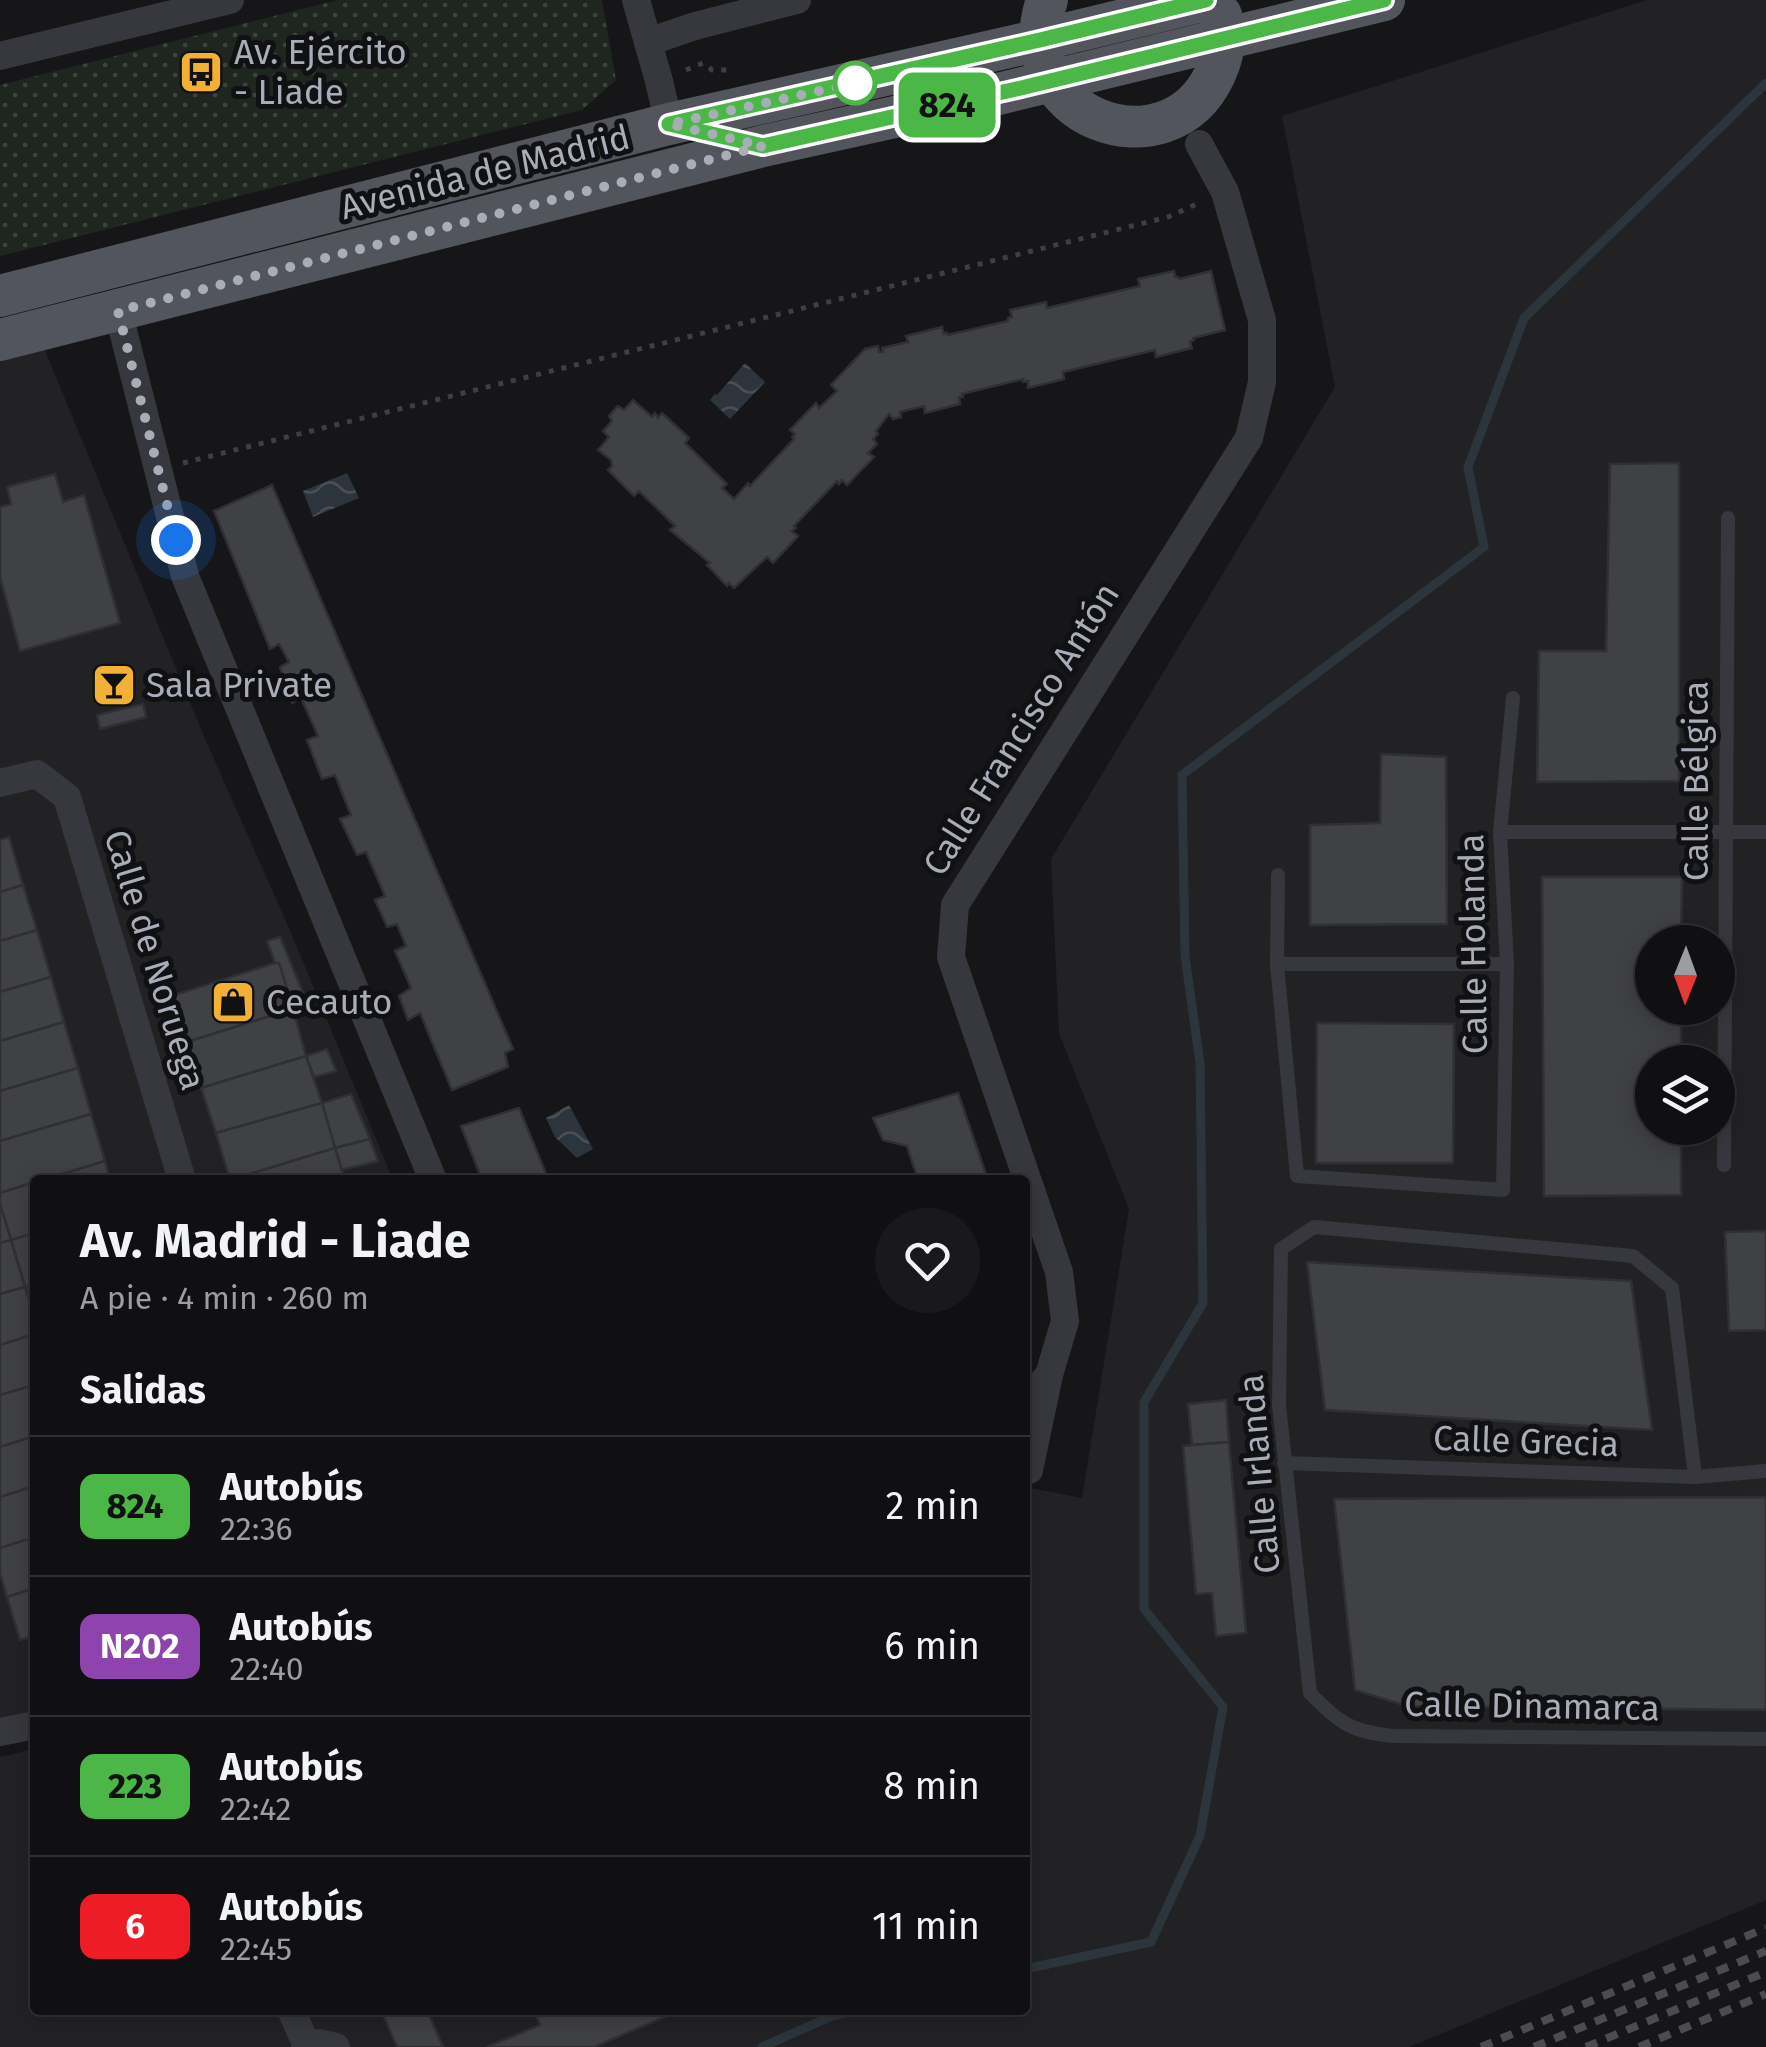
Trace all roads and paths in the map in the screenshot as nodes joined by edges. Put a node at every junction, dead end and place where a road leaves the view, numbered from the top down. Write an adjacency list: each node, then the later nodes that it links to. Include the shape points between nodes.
1 (230, 0): 9 (street)
2 (636, 0): 8 (street)
3 (797, 0): 8 (street)
4 (1206, 0): 6 (main road, Avenida de Madrid)
5 (1384, 0): 7 (main road, Avenida de Madrid)
6 (1044, 20): 10 (main road, via 1044,61); 11 (main road, Avenida de Madrid)
7 (1220, 20): 10 (main road, Avenida de Madrid); 10 (main road, via 1222,59 1209,86 1188,109 1160,123 1129,128 1098,121)
8 (648, 42): 11 (street)
9 (0, 56)
10 (1052, 81): 13 (main road, Avenida de Madrid)
11 (669, 124): 13 (street); 15 (main road, Avenida de Madrid)
12 (1199, 144): 14 (street, Calle Francisco Antón)
13 (763, 146): 16 (main road, Avenida de Madrid)
14 (1225, 192): 18 (path, via 1168,217); 31 (street, Calle Francisco Antón, via 1262,320 1262,382 1248,438 955,905 951,957)
15 (0, 296)
16 (118, 311): 17 (main road, Avenida de Madrid); 18 (street)
17 (0, 340)
18 (158, 469): 30 (street, via 185,576)
19 (1728, 518): 23 (lane, Calle Bélgica)
20 (1513, 698): 22 (lane, Calle Holanda)
21 (0, 784): 29 (street, Calle de Noruega, via 37,774 67,797)
22 (1500, 832): 23 (lane); 27 (lane, Calle Holanda)
23 (1726, 832): 24 (lane); 28 (lane, Calle Bélgica)
24 (1766, 832)
25 (1278, 875): 26 (lane)
26 (1277, 964): 27 (lane); 27 (lane, Calle Holanda, via 1297,1176 1503,1190)
27 (1507, 964)
28 (1724, 1165)
29 (180, 1175)
30 (430, 1175)
31 (1026, 1175)
32 (1030, 1187): 33 (street, Calle Francisco Antón, via 1059,1272 1065,1321)
33 (1048, 1375): 34 (street); 35 (street, Calle Francisco Antón)
34 (1030, 1396)
35 (1030, 1449)
36 (1284, 1463): 38 (lane, Calle Grecia); 38 (lane, Calle Irlanda, via 1281,1248 1314,1227 1633,1256 1672,1288); 39 (lane, Calle Irlanda)
37 (1766, 1471): 38 (lane, Calle Grecia)
38 (1695, 1477)
39 (1310, 1693): 42 (lane, Calle Dinamarca, via 1337,1720 1372,1734)
40 (30, 1726): 41 (street)
41 (0, 1732)
42 (1766, 1738)
43 (294, 2015): 44 (street)
44 (306, 2046): 45 (street)
45 (336, 2047)

